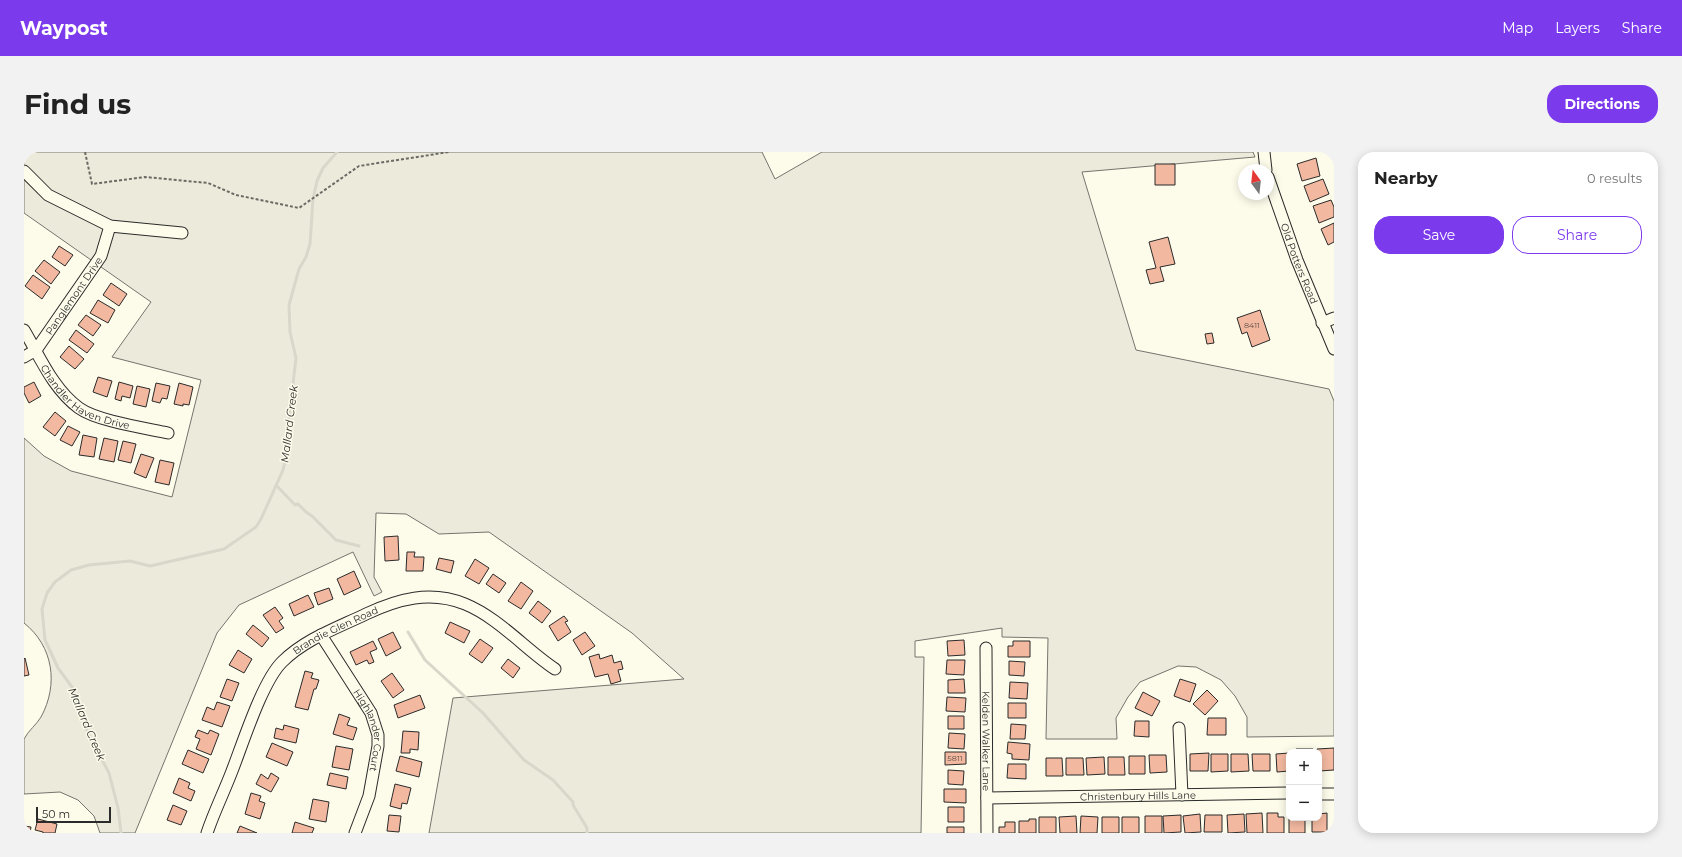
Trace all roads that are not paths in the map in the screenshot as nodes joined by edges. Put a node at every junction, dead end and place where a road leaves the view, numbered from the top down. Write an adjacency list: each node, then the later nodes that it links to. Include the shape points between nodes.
1 (1264, 152): 2 (street)
2 (1265, 164)
3 (24, 172): 5 (street, via 48,195)
4 (1274, 198): 8 (street, Old Potters Road)
5 (110, 226): 6 (street); 11 (street, Panglemont Drive, via 101,256)
6 (182, 233)
7 (1334, 318): 8 (street)
8 (1322, 323): 10 (street, Old Potters Road)
9 (24, 330): 11 (street, Chandler Haven Drive)
10 (1334, 349)
11 (36, 350): 12 (street, Panglemont Drive); 13 (street, Chandler Haven Drive, via 59,388 80,409 98,417)
12 (24, 357)
13 (168, 433)
14 (321, 635): 16 (street, Brandie Glen Road, via 388,604 422,597 452,600 477,610 526,644); 23 (street, Brandie Glen Road, via 292,653 273,673 246,733); 24 (street, Highlander Court, via 371,713 378,735 369,796)
15 (986, 648): 22 (street, Kelden Walker Lane)
16 (555, 669)
17 (1179, 728): 21 (street)
18 (1286, 794): 21 (street, Christenbury Hills Lane)
19 (1322, 794): 20 (street)
20 (1334, 794)
21 (1182, 795): 22 (street, Christenbury Hills Lane)
22 (987, 798): 25 (street, Kelden Walker Lane)
23 (207, 833)
24 (355, 833)
25 (987, 833)

